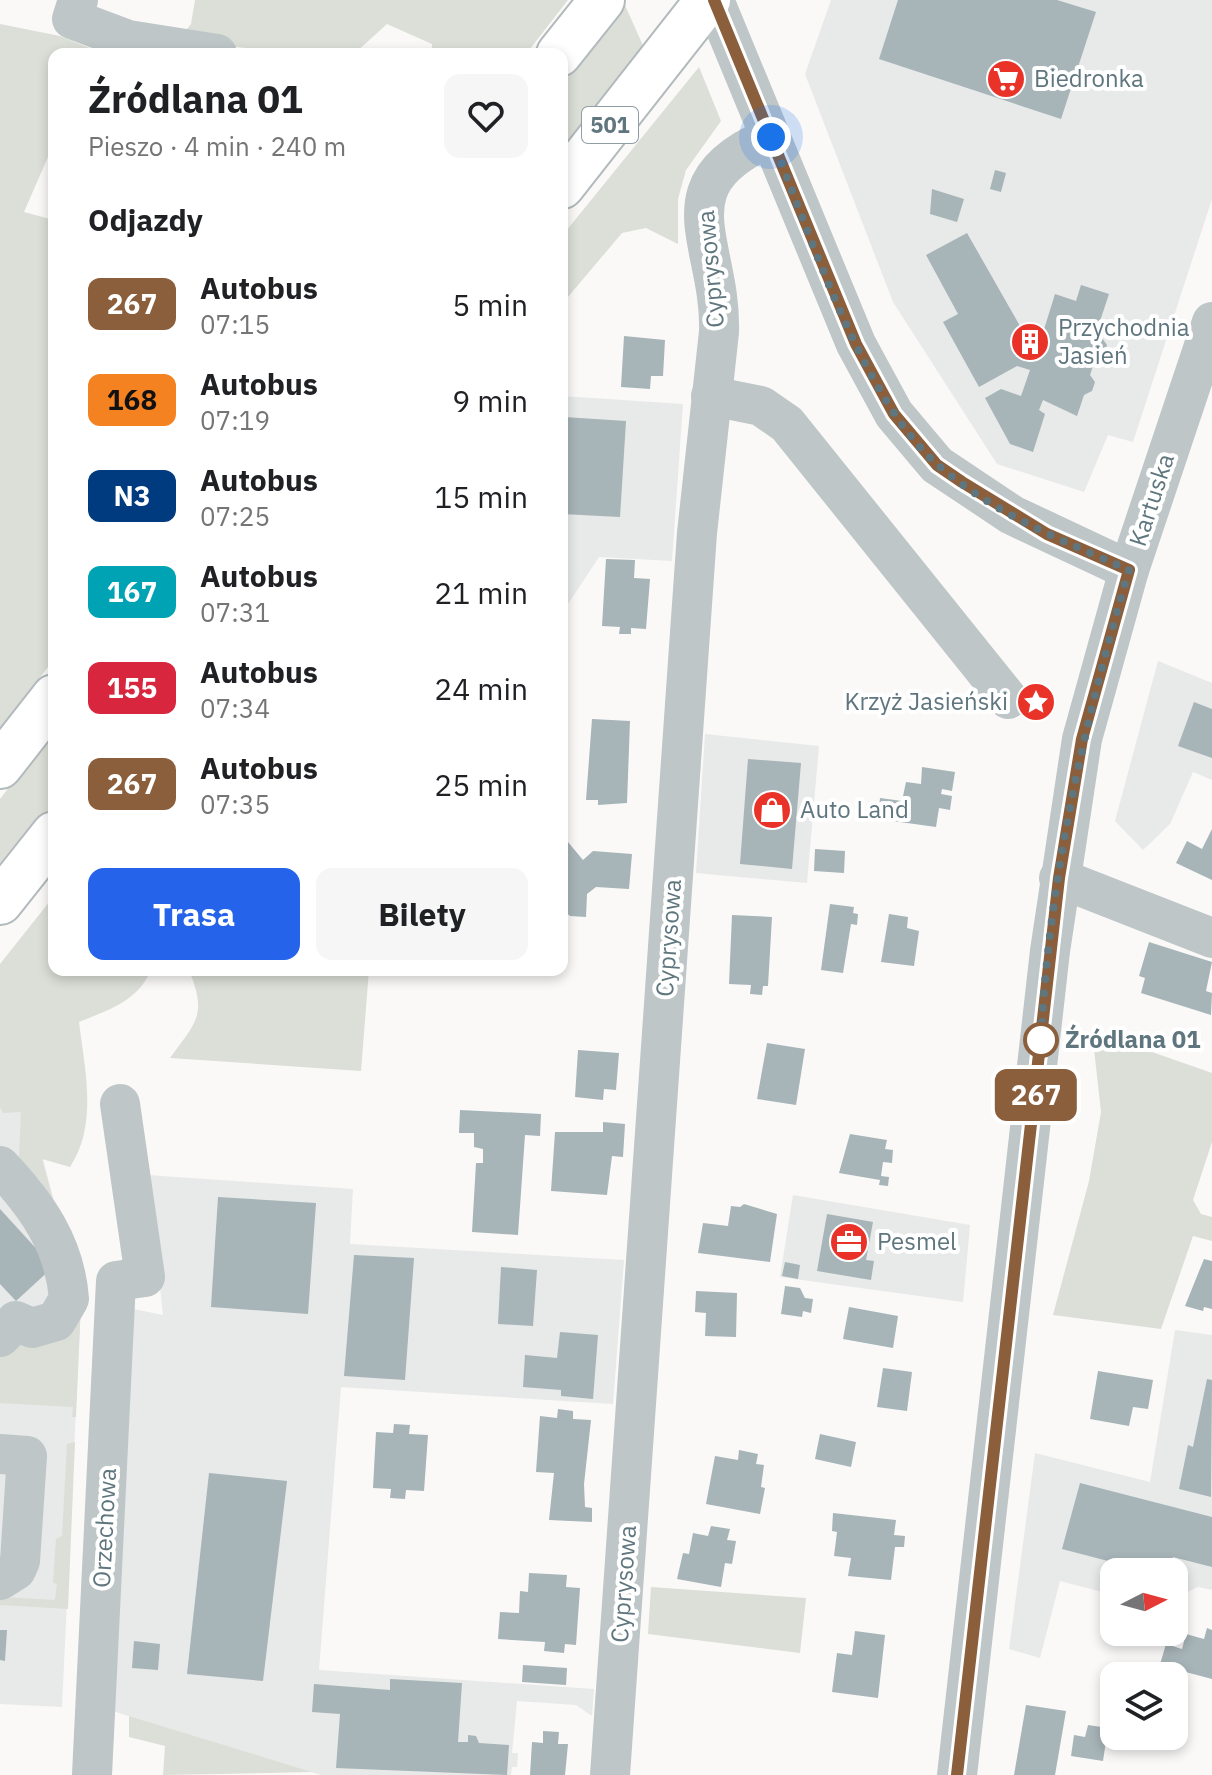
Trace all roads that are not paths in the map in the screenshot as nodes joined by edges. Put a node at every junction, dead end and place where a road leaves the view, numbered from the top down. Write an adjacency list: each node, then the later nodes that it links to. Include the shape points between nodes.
1 (78, 0): 5 (street, via 72,19 128,40)
2 (602, 0): 6 (main road)
3 (708, 0): 8 (main road, 501)
4 (714, 0): 7 (street)
5 (179, 48)
6 (564, 48)
7 (771, 137): 10 (street, Cyprysowa, via 741,150 719,168 706,192 703,229 720,303); 11 (street, via 856,344 894,414 937,465 999,507)
8 (568, 178)
9 (1212, 322): 11 (street, Kartuska)
10 (711, 396): 12 (street, via 761,406 787,424); 25 (street, Cyprysowa)
11 (1129, 570): 16 (street, Kartuska, via 1082,739)
12 (1008, 699)
13 (48, 705): 14 (main road)
14 (0, 766)
15 (48, 842): 17 (main road)
16 (1059, 878): 18 (street); 26 (street, Kartuska)
17 (1, 902)
18 (1212, 938)
19 (120, 1104): 24 (street, Orzechowa, via 145,1277 116,1281)
20 (0, 1166): 21 (street, via 34,1202 56,1245 69,1299 64,1312 46,1326 32,1328 16,1321)
21 (3, 1327)
22 (0, 1454): 23 (street, via 27,1456 20,1561)
23 (0, 1580)
24 (92, 1775)
25 (610, 1775)
26 (957, 1775)

